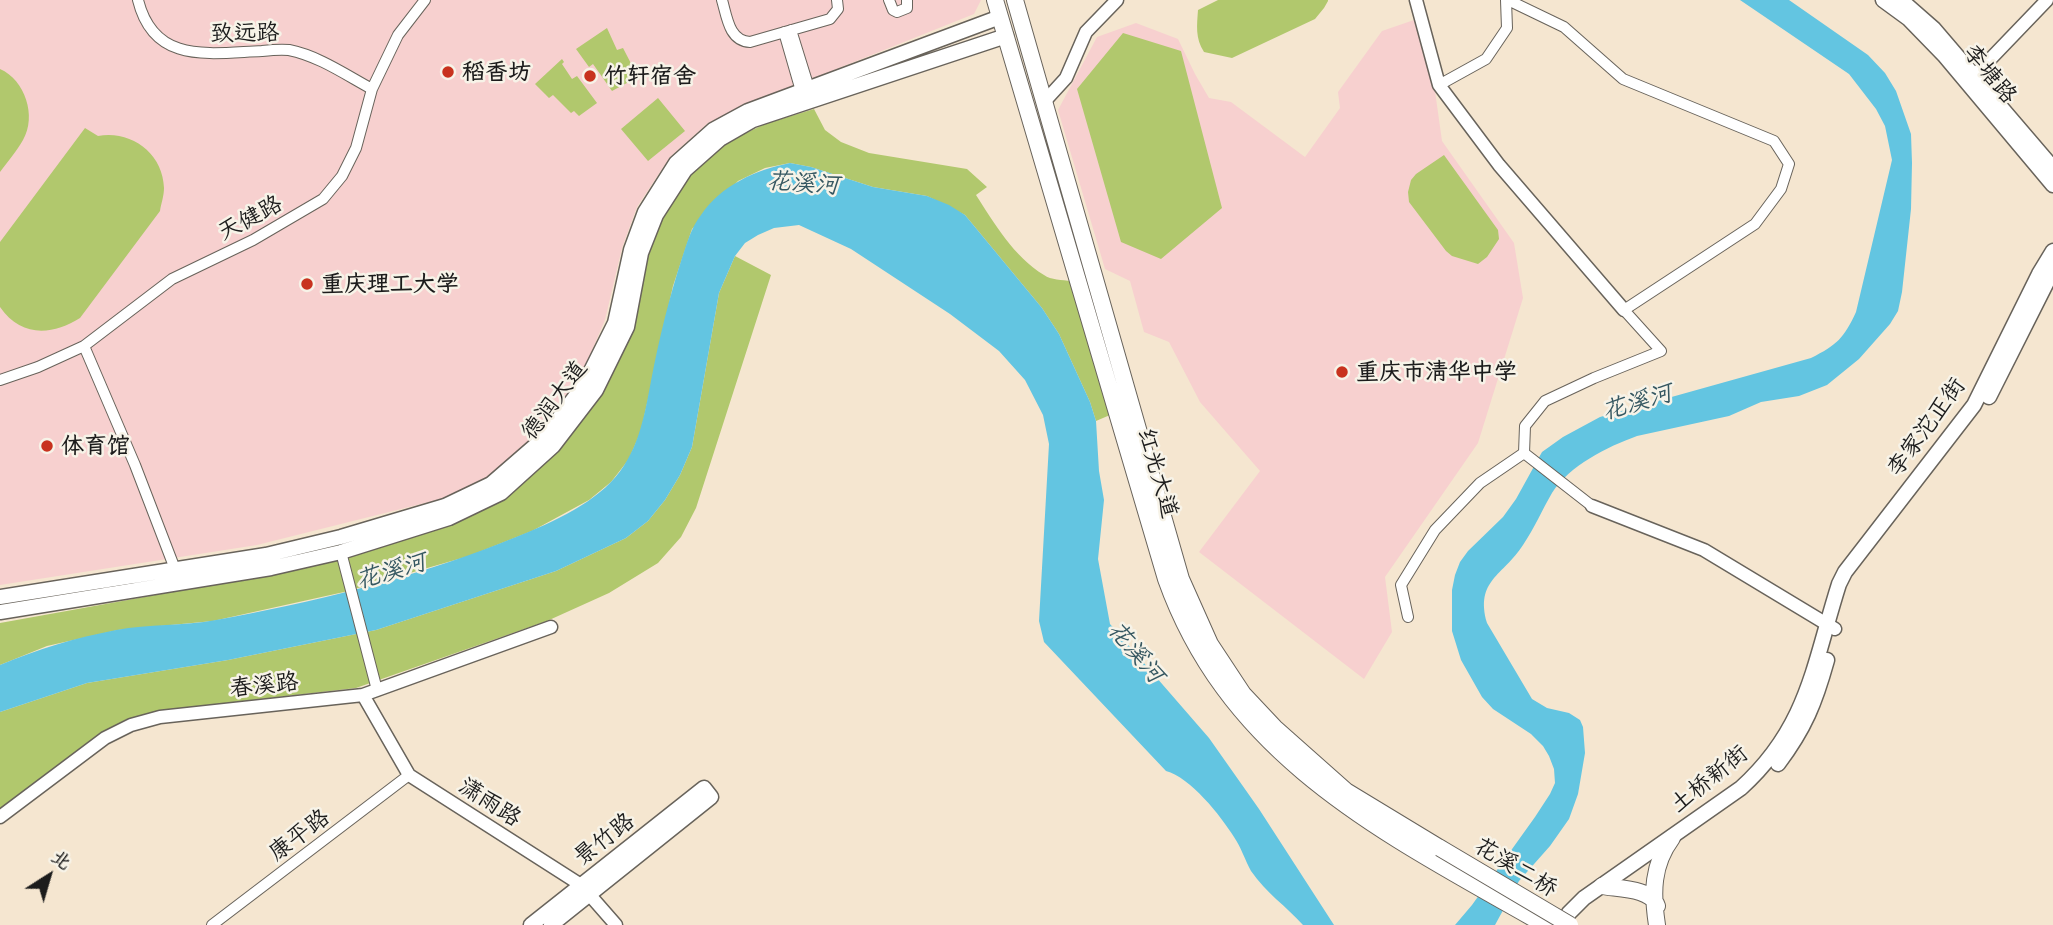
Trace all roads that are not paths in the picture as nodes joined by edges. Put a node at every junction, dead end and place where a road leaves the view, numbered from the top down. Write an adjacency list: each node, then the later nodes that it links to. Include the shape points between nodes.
1 (138, 0): 20 (street, 致远路, via 144,23 172,46 196,54 286,50 309,55)
2 (425, 0): 20 (street, 天健路, via 398,36)
3 (722, 0): 16 (street, via 739,40 750,42)
4 (837, 0): 16 (street, via 838,9 830,19)
5 (889, 0): 6 (street, via 898,12 907,8)
6 (908, 0)
7 (995, 0): 15 (main road, 红光大道)
8 (1015, 0): 22 (main road, 红光大道)
9 (1117, 0): 22 (street, via 1086,32 1066,78)
10 (1416, 0): 19 (street)
11 (1507, 0): 19 (street, via 1507,28 1486,59); 27 (street, via 1564,27 1623,79 1774,141 1789,164 1781,189 1755,224)
12 (1883, 0): 24 (main road, 李塘路, via 1944,55)
13 (1901, 0): 18 (main road, 李塘路)
14 (2047, 0): 18 (street)
15 (1000, 17): 17 (main road, 红光大道); 21 (main road, 德润大道)
16 (788, 31): 21 (street)
17 (1006, 36): 32 (main road, 德润大道, via 753,120 720,139 685,170 656,215 641,253 627,327 596,390 553,446 501,493); 45 (main road, 红光大道, via 1166,579 1198,652 1230,699 1298,769 1338,801)
18 (1975, 75): 23 (main road, 李塘路)
19 (1439, 85): 27 (street, via 1499,165)
20 (372, 89): 28 (street, 天健路, via 356,148 323,199 172,279)
21 (805, 89): 33 (main road, 德润大道, via 748,111 713,131 676,163 645,212 631,250 615,323 584,385 544,438 491,484 445,506 341,537)
22 (1044, 102): 45 (main road, 红光大道, via 1181,579 1210,644 1243,694 1307,758)
23 (2053, 168)
24 (2053, 184)
25 (2053, 251): 38 (main road, 李家沱正街, via 1974,405 1853,560 1839,584)
26 (2053, 270): 38 (main road, 李家沱正街, via 1983,408 1851,575)
27 (1624, 310): 30 (street, via 1661,351 1545,401 1525,426)
28 (84, 346): 29 (street, 天健路); 33 (street)
29 (0, 380)
30 (1524, 453): 31 (street); 36 (street, via 1480,483 1435,530 1401,585)
31 (1592, 506): 38 (street, via 1704,550)
32 (343, 558): 35 (main road, 德润大道); 39 (street)
33 (175, 569): 34 (main road, 德润大道)
34 (0, 597)
35 (0, 612)
36 (1408, 617)
37 (551, 627): 39 (street, 春溪路)
38 (1831, 627): 44 (main road, 土桥新街, via 1804,701 1777,750 1741,788)
39 (377, 690): 40 (street, 春溪路)
40 (362, 695): 41 (street, 潇雨路); 43 (street, 春溪路, via 160,717 131,725 105,738)
41 (410, 775): 46 (street, 潇雨路); 49 (street, 康平路)
42 (708, 792): 46 (main road, 景竹路)
43 (0, 817)
44 (1669, 847): 47 (main road, 土桥新街); 48 (main road, via 1655,873)
45 (1436, 854): 53 (main road, 花溪二桥); 55 (main road, 花溪二桥, bridge)
46 (586, 890): 50 (main road, 景竹路); 51 (main road, 景竹路); 52 (street, 潇雨路)
47 (1604, 891): 48 (main road, via 1642,893); 54 (main road, 土桥新街, via 1576,905); 55 (main road, 土桥新街)
48 (1657, 914)
49 (212, 925)
50 (531, 925)
51 (551, 925)
52 (616, 925)
53 (1545, 925)
54 (1561, 925)
55 (1570, 925)

